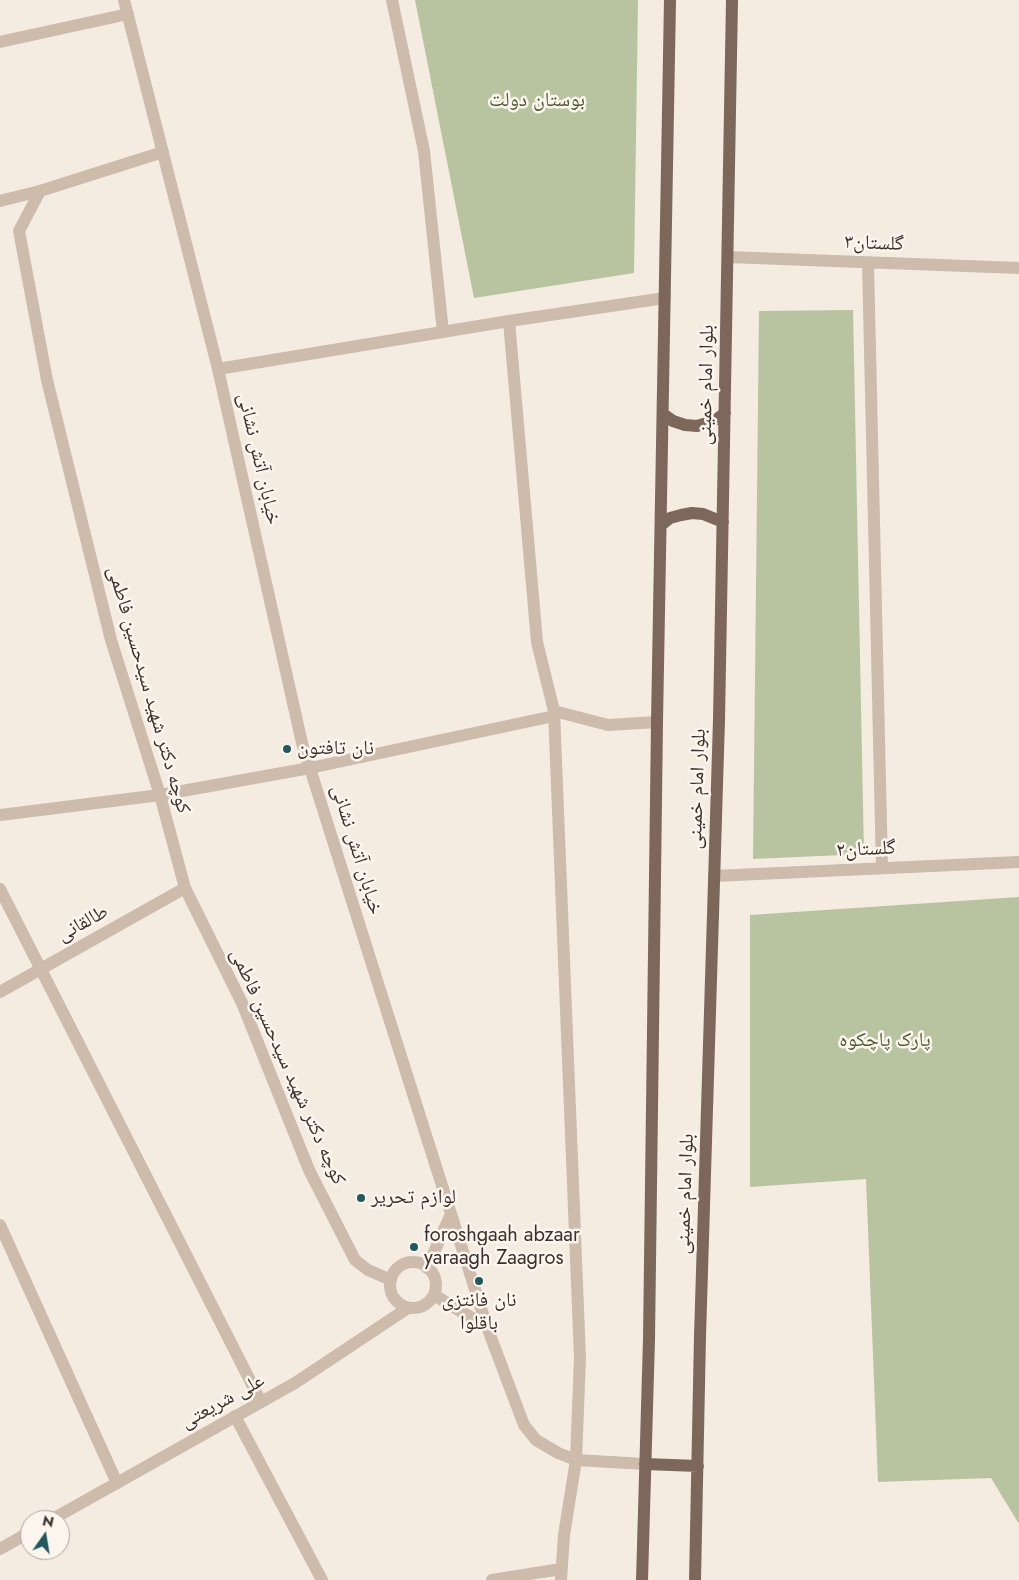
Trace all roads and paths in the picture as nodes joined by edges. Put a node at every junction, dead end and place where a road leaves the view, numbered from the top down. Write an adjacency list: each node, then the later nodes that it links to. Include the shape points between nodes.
1 (124, 0): 5 (street, خیابان آتش نشانی)
2 (392, 0): 15 (street, via 424,151)
3 (670, 0): 13 (main road, بلوار امام خمینی)
4 (732, 0): 10 (main road, بلوار امام خمینی)
5 (128, 14): 6 (street); 7 (street, خیابان آتش نشانی)
6 (0, 42)
7 (163, 152): 8 (street); 16 (street, خیابان آتش نشانی)
8 (40, 191): 9 (street); 24 (street, کوچه دکتر شهید سیدحسین فاطمی, via 19,231 46,380 111,640)
9 (0, 201)
10 (728, 258): 11 (street, گلستان۳); 17 (main road, بلوار امام خمینی)
11 (868, 263): 12 (street, گلستان۳); 27 (street)
12 (1019, 268)
13 (665, 298): 14 (street); 18 (main road, بلوار امام خمینی)
14 (509, 322): 15 (street); 21 (street, via 537,642)
15 (443, 332): 16 (street)
16 (218, 369): 23 (street, خیابان آتش نشانی)
17 (725, 413): 18 (main road, via 697,426 673,421); 19 (main road, بلوار امام خمینی)
18 (662, 414): 20 (main road, بلوار امام خمینی)
19 (723, 522): 20 (main road, via 692,513 670,518); 28 (main road, بلوار امام خمینی)
20 (661, 524): 22 (main road, بلوار امام خمینی)
21 (554, 713): 22 (street, via 608,725); 23 (street); 42 (street, via 580,1358)
22 (657, 722): 43 (main road, بلوار امام خمینی)
23 (310, 768): 24 (street); 33 (street, خیابان آتش نشانی)
24 (160, 795): 25 (street); 29 (street, کوچه دکتر شهید سیدحسین فاطمی)
25 (0, 815)
26 (1019, 862): 27 (street, گلستان۲)
27 (882, 868): 28 (street, گلستان۲)
28 (714, 876): 44 (main road, بلوار امام خمینی)
29 (185, 888): 31 (street, طالقانی); 36 (street, کوچه دکتر شهید سیدحسین فاطمی, via 242,1003 310,1170 355,1260)
30 (0, 889): 31 (street)
31 (41, 969): 32 (street, طالقانی); 40 (street)
32 (0, 992)
33 (451, 1214): 35 (street); 39 (street, خیابان آتش نشانی)
34 (0, 1225): 45 (street)
35 (427, 1268): 36 (street, via 421,1264 406,1264 394,1273); 37 (street, via 436,1280)
36 (391, 1280): 38 (street, via 392,1294)
37 (434, 1295): 38 (street, via 423,1306); 39 (street)
38 (408, 1308): 40 (street, علی شریعتی)
39 (488, 1327): 42 (street, خیابان آتش نشانی, via 524,1425 536,1440)
40 (261, 1402): 41 (street, علی شریعتی)
41 (236, 1416): 45 (street, علی شریعتی); 50 (street)
42 (576, 1460): 43 (street, خیابان آتش نشانی); 49 (street)
43 (645, 1464): 44 (main road); 52 (main road, بلوار امام خمینی)
44 (698, 1466): 53 (main road, بلوار امام خمینی)
45 (117, 1483): 46 (street, علی شریعتی)
46 (69, 1510)
47 (20, 1538): 48 (street)
48 (0, 1549)
49 (561, 1574): 51 (street)
50 (322, 1580)
51 (492, 1580)
52 (642, 1580)
53 (696, 1580)

